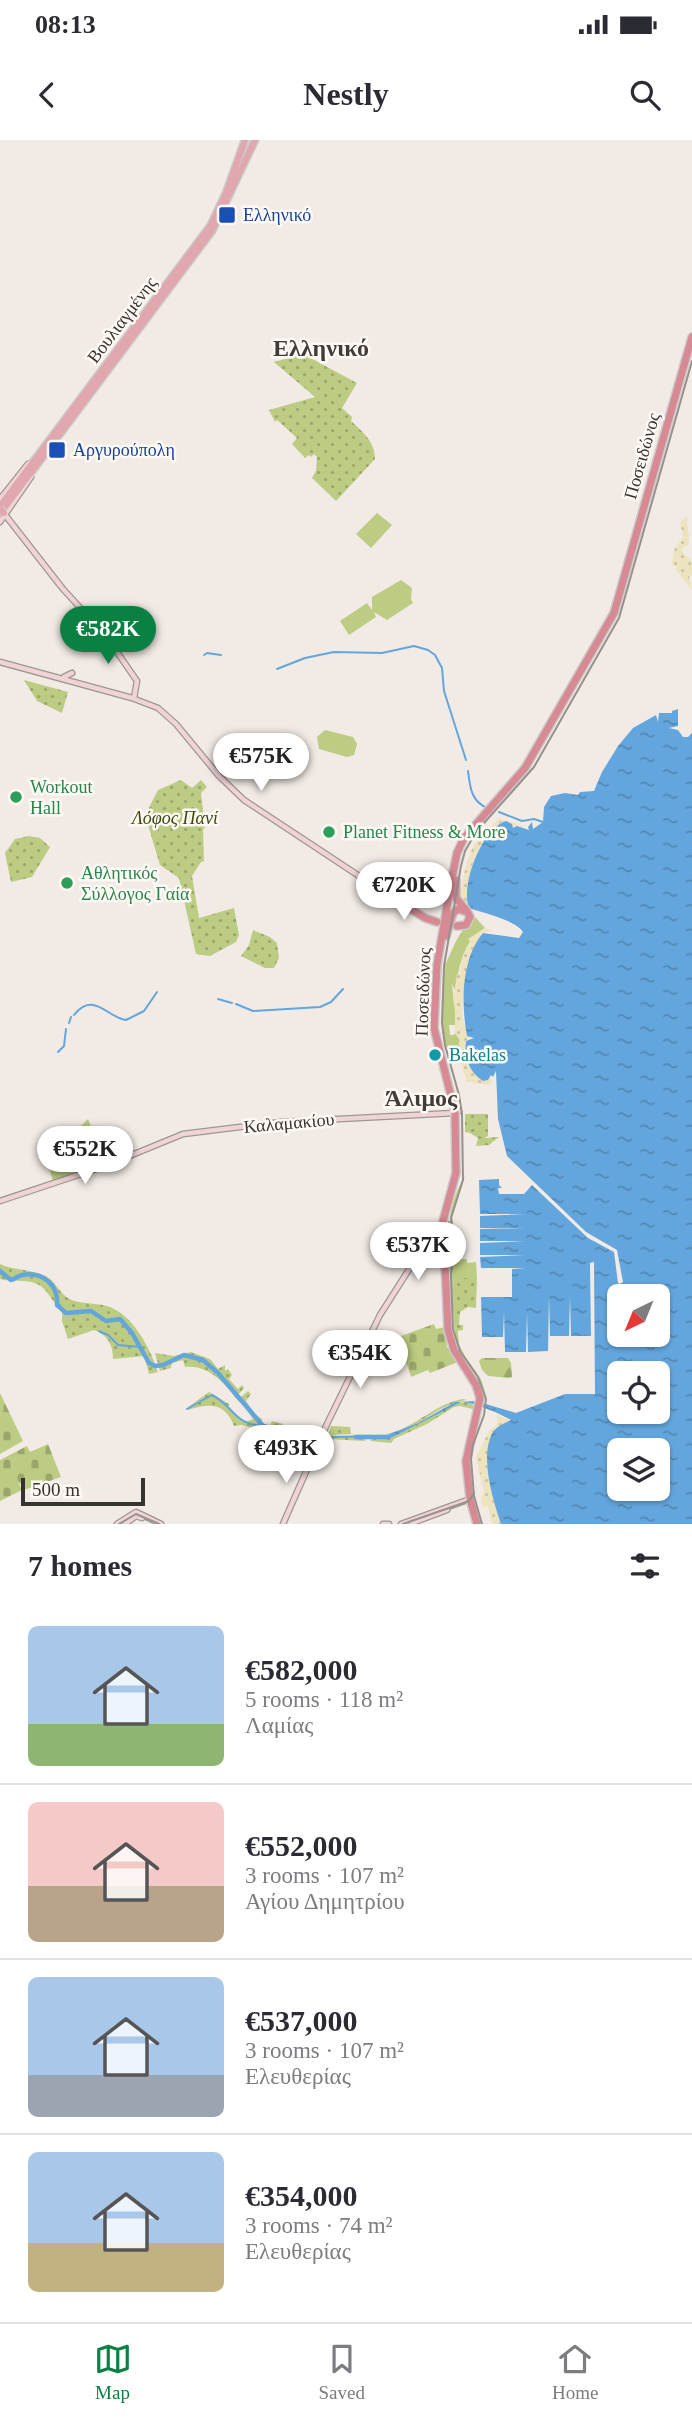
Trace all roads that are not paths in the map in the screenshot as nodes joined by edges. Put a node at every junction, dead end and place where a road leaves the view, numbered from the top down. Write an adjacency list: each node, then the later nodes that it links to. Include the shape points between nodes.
1 (246, 140): 9 (main road, Βουλιαγμένης, via 213,221)
2 (257, 140): 3 (main road, Βουλιαγμένης)
3 (234, 186): 4 (main road); 6 (main road, Βουλιαγμένης, via 215,227)
4 (238, 196)
5 (198, 262): 6 (main road)
6 (186, 266): 10 (main road, Βουλιαγμένης)
7 (692, 337): 13 (highway, Ποσειδώνος, via 618,600)
8 (692, 351): 13 (highway, Ποσειδώνος, via 622,601)
9 (61, 426): 11 (main road); 12 (main road, Βουλιαγμένης)
10 (35, 468): 12 (main road, Βουλιαγμένης); 12 (main road, Βουλιαγμένης)
11 (0, 499)
12 (2, 513): 17 (main road, via 104,635 134,681)
13 (601, 639): 18 (highway, Ποσειδώνος)
14 (2, 660): 15 (main road); 17 (main road)
15 (64, 677): 16 (main road); 16 (main road, via 72,674)
16 (77, 681): 17 (main road)
17 (133, 695): 20 (main road, via 169,714 247,799)
18 (546, 736): 19 (highway, Ποσειδώνος, via 523,777 470,835); 21 (highway, Ποσειδώνος, via 523,771 464,838)
19 (456, 880): 23 (highway, Ποσειδώνος); 23 (highway, via 456,898 470,916 467,924 457,926 467,920 467,913 456,910)
20 (392, 896): 22 (main road); 23 (highway, via 436,922)
21 (447, 906): 22 (highway, via 444,914 435,918); 23 (highway, Ποσειδώνος)
22 (419, 911)
23 (444, 934): 24 (highway, Ποσειδώνος, via 439,1037); 24 (highway, Ποσειδώνος, via 437,965 434,1028)
24 (458, 1114): 25 (highway, Ποσειδώνος); 26 (main road, Καλαμακίου, via 250,1125 174,1136)
25 (460, 1174): 27 (highway, Ποσειδώνος); 27 (highway, Ποσειδώνος)
26 (0, 1200)
27 (442, 1228): 28 (highway, Ποσειδώνος, via 449,1335 477,1386); 29 (main road, via 388,1310); 29 (main road, via 382,1310)
28 (481, 1406): 30 (highway, via 466,1456); 43 (highway, via 469,1455)
29 (324, 1436): 38 (main road)
30 (470, 1501): 41 (main road); 42 (main road); 43 (highway)
31 (143, 1508): 33 (main road)
32 (136, 1514): 33 (main road); 34 (main road, via 128,1514); 35 (main road); 36 (main road)
33 (145, 1516): 37 (main road)
34 (117, 1524)
35 (125, 1524)
36 (154, 1524)
37 (161, 1524)
38 (284, 1524)
39 (383, 1524): 40 (main road)
40 (389, 1524)
41 (401, 1524)
42 (408, 1524)
43 (479, 1524)

